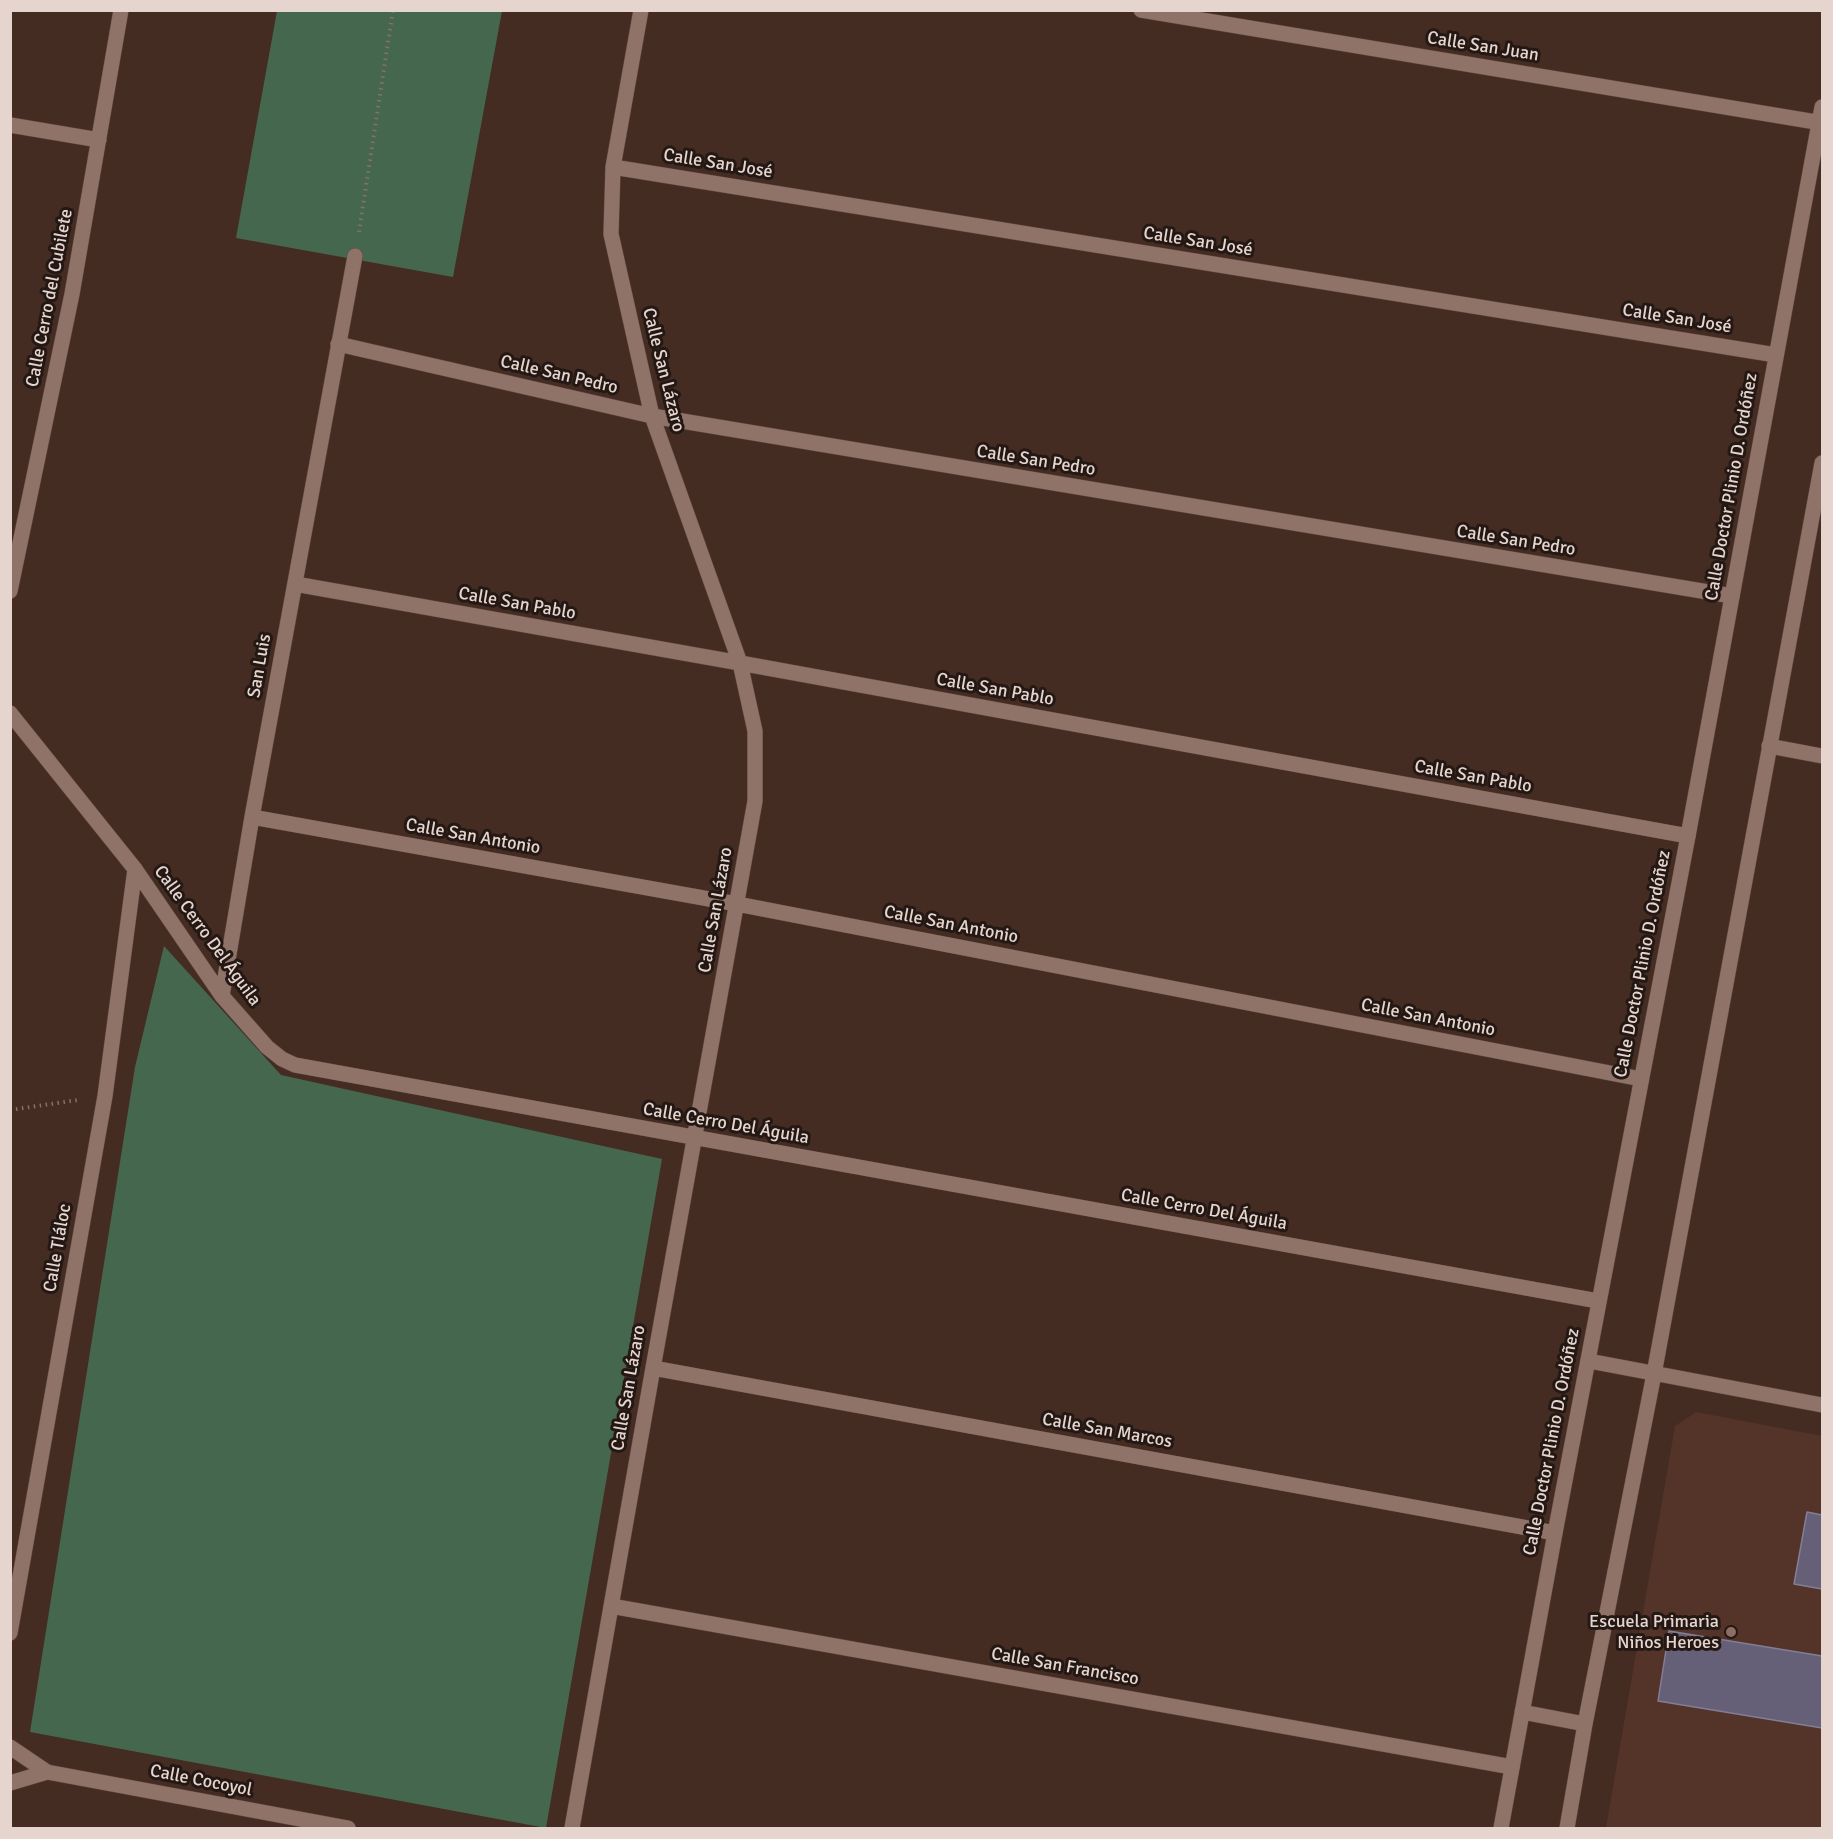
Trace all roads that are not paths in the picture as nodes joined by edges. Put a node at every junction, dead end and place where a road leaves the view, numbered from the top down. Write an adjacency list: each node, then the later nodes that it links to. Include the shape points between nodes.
1 (121, 10): 7 (street, Calle Cerro del Cubilete)
2 (641, 10): 8 (street, Calle San Lázaro)
3 (1141, 10): 5 (street, Calle San Juan)
4 (1822, 107): 5 (street, Calle Doctor Plinio D. Ordóñez)
5 (1821, 123): 11 (street, Calle Doctor Plinio D. Ordóñez)
6 (10, 125): 7 (street)
7 (99, 141): 15 (street, Calle Cerro del Cubilete, via 72,294)
8 (613, 167): 11 (street, Calle San José); 12 (street, Calle San Lázaro, via 610,234)
9 (355, 256): 10 (street, San Luis)
10 (338, 344): 12 (street, Calle San Pedro); 14 (street, San Luis)
11 (1776, 355): 16 (street, Calle Doctor Plinio D. Ordóñez)
12 (652, 416): 16 (street, Calle San Pedro); 17 (street, Calle San Lázaro)
13 (1822, 463): 19 (street)
14 (295, 584): 17 (street, Calle San Pablo); 21 (street, San Luis)
15 (10, 591)
16 (1732, 596): 22 (street, Calle Doctor Plinio D. Ordóñez)
17 (741, 663): 22 (street, Calle San Pablo); 24 (street, Calle San Lázaro, via 755,731 755,801)
18 (10, 713): 23 (street, Calle Cerro Del Águila)
19 (1769, 746): 20 (street); 31 (street)
20 (1822, 756)
21 (252, 817): 24 (street, Calle San Antonio); 25 (street, San Luis)
22 (1688, 836): 26 (street, Calle Doctor Plinio D. Ordóñez)
23 (135, 869): 25 (street, Calle Cerro Del Águila); 35 (street, Calle Tláloc, via 105,1096)
24 (737, 904): 26 (street, Calle San Antonio); 27 (street, Calle San Lázaro)
25 (222, 996): 27 (street, Calle Cerro Del Águila, via 267,1047 295,1065)
26 (1641, 1079): 28 (street, Calle Doctor Plinio D. Ordóñez)
27 (694, 1138): 28 (street, Calle Cerro Del Águila); 30 (street, Calle San Lázaro)
28 (1598, 1301): 29 (street, Calle Doctor Plinio D. Ordóñez)
29 (1589, 1361): 31 (street); 33 (street, Calle Doctor Plinio D. Ordóñez)
30 (653, 1368): 33 (street, Calle San Marcos); 34 (street, Calle San Lázaro)
31 (1654, 1374): 32 (street); 37 (street)
32 (1822, 1405)
33 (1555, 1533): 36 (street, Calle Doctor Plinio D. Ordóñez)
34 (610, 1606): 39 (street, Calle San Francisco); 43 (street, Calle San Lázaro)
35 (10, 1633)
36 (1522, 1712): 37 (street); 39 (street, Calle Doctor Plinio D. Ordóñez)
37 (1585, 1724): 45 (street)
38 (10, 1747): 40 (street, Calle Cocoyol)
39 (1512, 1767): 44 (street, Calle Doctor Plinio D. Ordóñez)
40 (47, 1772): 41 (street, Calle Cocoyol); 42 (street, Calle Cocoyol)
41 (10, 1783)
42 (348, 1828)
43 (573, 1828)
44 (1501, 1828)
45 (1567, 1828)

